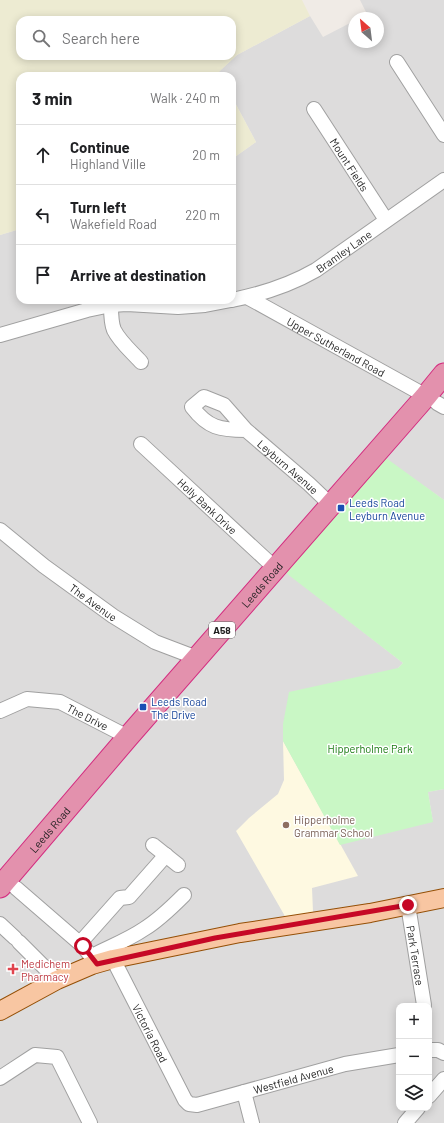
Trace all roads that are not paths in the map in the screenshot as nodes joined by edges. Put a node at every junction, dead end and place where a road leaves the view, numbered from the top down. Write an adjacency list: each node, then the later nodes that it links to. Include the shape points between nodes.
1 (397, 62): 3 (street)
2 (314, 110): 5 (street, Mount Fields)
3 (444, 135)
4 (444, 180): 5 (street, Bramley Lane)
5 (386, 220): 6 (street, Bramley Lane, via 339,255 296,282)
6 (247, 297): 7 (street, Bramley Lane); 15 (street, Upper Sutherland Road)
7 (236, 299)
8 (126, 304): 10 (street, Bramley Lane, via 178,307)
9 (126, 304): 11 (street, Bramley Lane)
10 (210, 304)
11 (111, 305): 12 (street, Bramley Lane); 13 (street, via 114,330)
12 (0, 335)
13 (141, 362)
14 (444, 374): 15 (highway, Leeds Road / A58)
15 (436, 402): 18 (highway, Leeds Road / A58)
16 (246, 430): 18 (street, Leyburn Avenue)
17 (141, 444): 20 (street, Holly Bank Drive)
18 (331, 504): 20 (highway, Leeds Road / A58)
19 (0, 530): 21 (street, The Avenue, via 113,616 155,642)
20 (275, 568): 21 (highway, Leeds Road / A58)
21 (197, 658): 23 (highway, Leeds Road / A58)
22 (0, 711): 23 (street, The Drive, via 27,699 60,702)
23 (128, 737): 27 (highway, Leeds Road / A58)
24 (153, 845): 25 (street)
25 (166, 855): 26 (street); 32 (street, via 129,897 120,898)
26 (178, 865)
27 (8, 887): 32 (street, Victoria Road)
28 (184, 895): 33 (street, via 166,913 128,938)
29 (444, 898): 30 (main road)
30 (408, 905): 33 (main road, via 240,933); 35 (street, Park Terrace)
31 (0, 924): 34 (street)
32 (80, 943): 33 (street, Victoria Road)
33 (101, 960): 34 (main road); 44 (street, Victoria Road)
34 (57, 980): 36 (main road)
35 (424, 1003)
36 (0, 1011)
37 (432, 1050): 38 (street)
38 (444, 1053)
39 (396, 1056): 42 (street, Westfield Avenue, via 345,1064)
40 (0, 1078): 46 (street, via 35,1055 57,1057)
41 (444, 1080): 43 (street)
42 (244, 1092): 44 (street, Westfield Avenue, via 197,1105); 47 (street)
43 (432, 1093)
44 (189, 1104)
45 (415, 1111): 48 (street)
46 (90, 1123)
47 (252, 1123)
48 (405, 1123)

